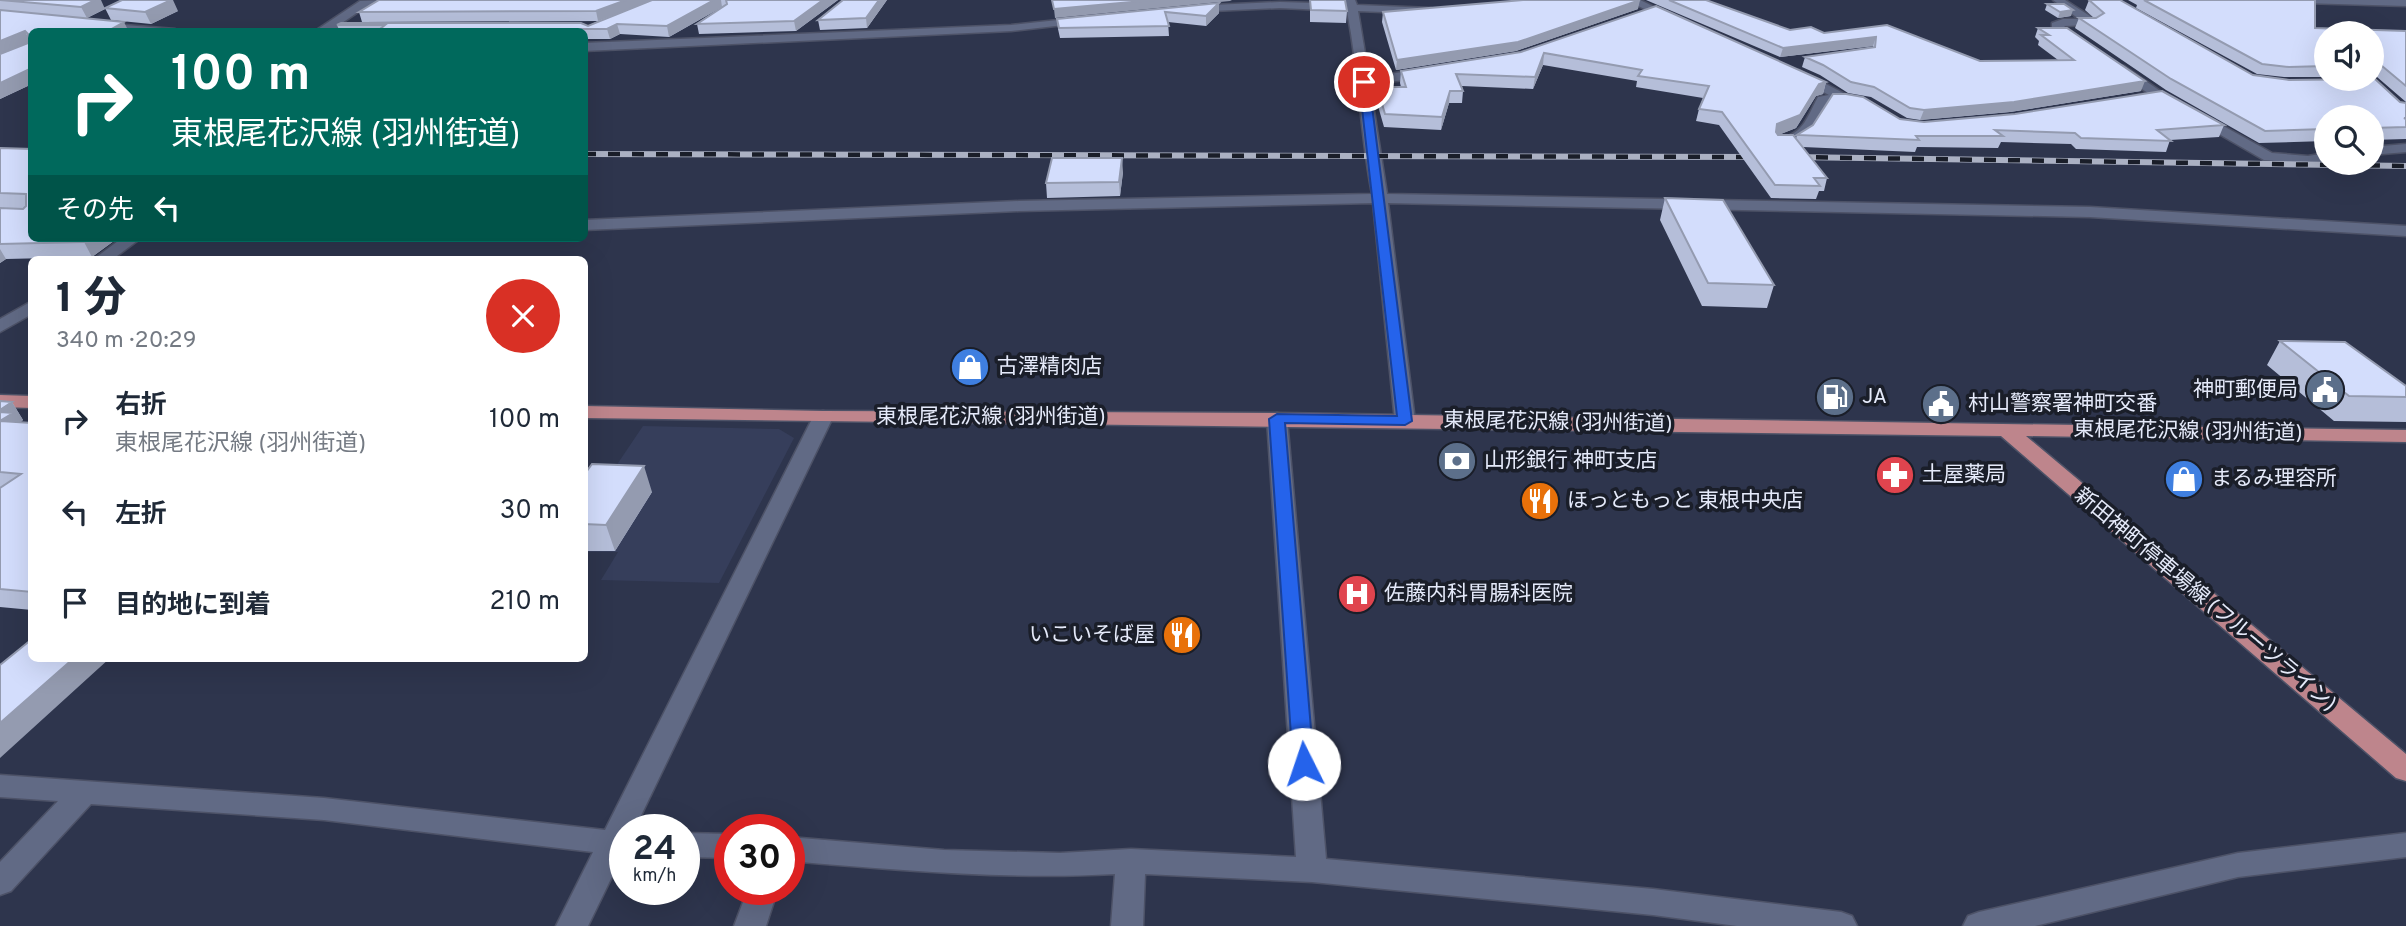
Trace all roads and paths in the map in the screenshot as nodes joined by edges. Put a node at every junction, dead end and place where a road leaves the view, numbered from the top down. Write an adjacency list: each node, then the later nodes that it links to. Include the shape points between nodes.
1 (381, 0): 18 (street, via 365,3)
2 (1631, 0): 10 (street)
3 (2058, 0): 24 (street, via 2092,22 2056,25)
4 (2303, 0): 5 (street)
5 (2340, 1): 7 (street)
6 (1351, 3): 8 (street); 9 (street); 28 (street)
7 (2406, 3)
8 (1443, 10)
9 (1177, 11)
10 (1653, 11): 12 (street); 15 (street)
11 (107, 15): 17 (street, via 86,25)
12 (1640, 16)
13 (1094, 20): 21 (street)
14 (819, 23): 21 (street)
15 (1687, 24)
16 (381, 27): 19 (street)
17 (124, 28)
18 (326, 28)
19 (362, 28)
20 (691, 31): 22 (street)
21 (799, 38): 22 (street)
22 (671, 44): 23 (street)
23 (588, 47)
24 (2091, 51)
25 (1794, 64): 29 (street)
26 (2111, 64): 30 (street)
27 (1438, 71): 28 (street)
28 (1364, 82): 37 (street)
29 (1843, 97): 32 (street); 33 (street, via 1823,100 1807,132 1794,141)
30 (2170, 100): 31 (street); 36 (street, via 2269,157)
31 (2120, 103)
32 (1874, 108)
33 (1780, 142)
34 (2406, 148): 35 (street)
35 (2384, 150)
36 (2314, 159)
37 (1380, 198): 38 (street, via 1019,206); 39 (street, via 2090,212); 49 (street)
38 (588, 225)
39 (2406, 230)
40 (127, 242): 41 (street)
41 (106, 256)
42 (28, 309): 43 (street)
43 (0, 327)
44 (0, 401): 45 (main road)
45 (28, 402)
46 (588, 412): 47 (main road, 東根尾花沢線 (羽州街道))
47 (823, 417): 48 (main road, 東根尾花沢線 (羽州街道)); 55 (street)
48 (1277, 419): 49 (main road, 東根尾花沢線 (羽州街道)); 61 (street)
49 (1405, 421): 50 (main road, 東根尾花沢線 (羽州街道))
50 (2004, 429): 51 (main road, 東根尾花沢線 (羽州街道)); 52 (main road, 新田神町停車場線 (フルーツライン))
51 (2406, 436)
52 (2406, 770)
53 (0, 786): 54 (street)
54 (84, 792): 56 (street, via 324,809); 62 (street)
55 (633, 814)
56 (609, 843)
57 (2406, 845): 68 (street, via 2238,865)
58 (805, 850): 60 (street, via 944,862)
59 (609, 861): 64 (street)
60 (1131, 862): 61 (street); 66 (street)
61 (1312, 870): 67 (street, via 1653,902)
62 (0, 882)
63 (757, 905): 65 (street)
64 (572, 926)
65 (750, 926)
66 (1127, 926)
67 (1841, 926)
68 (1979, 926)

